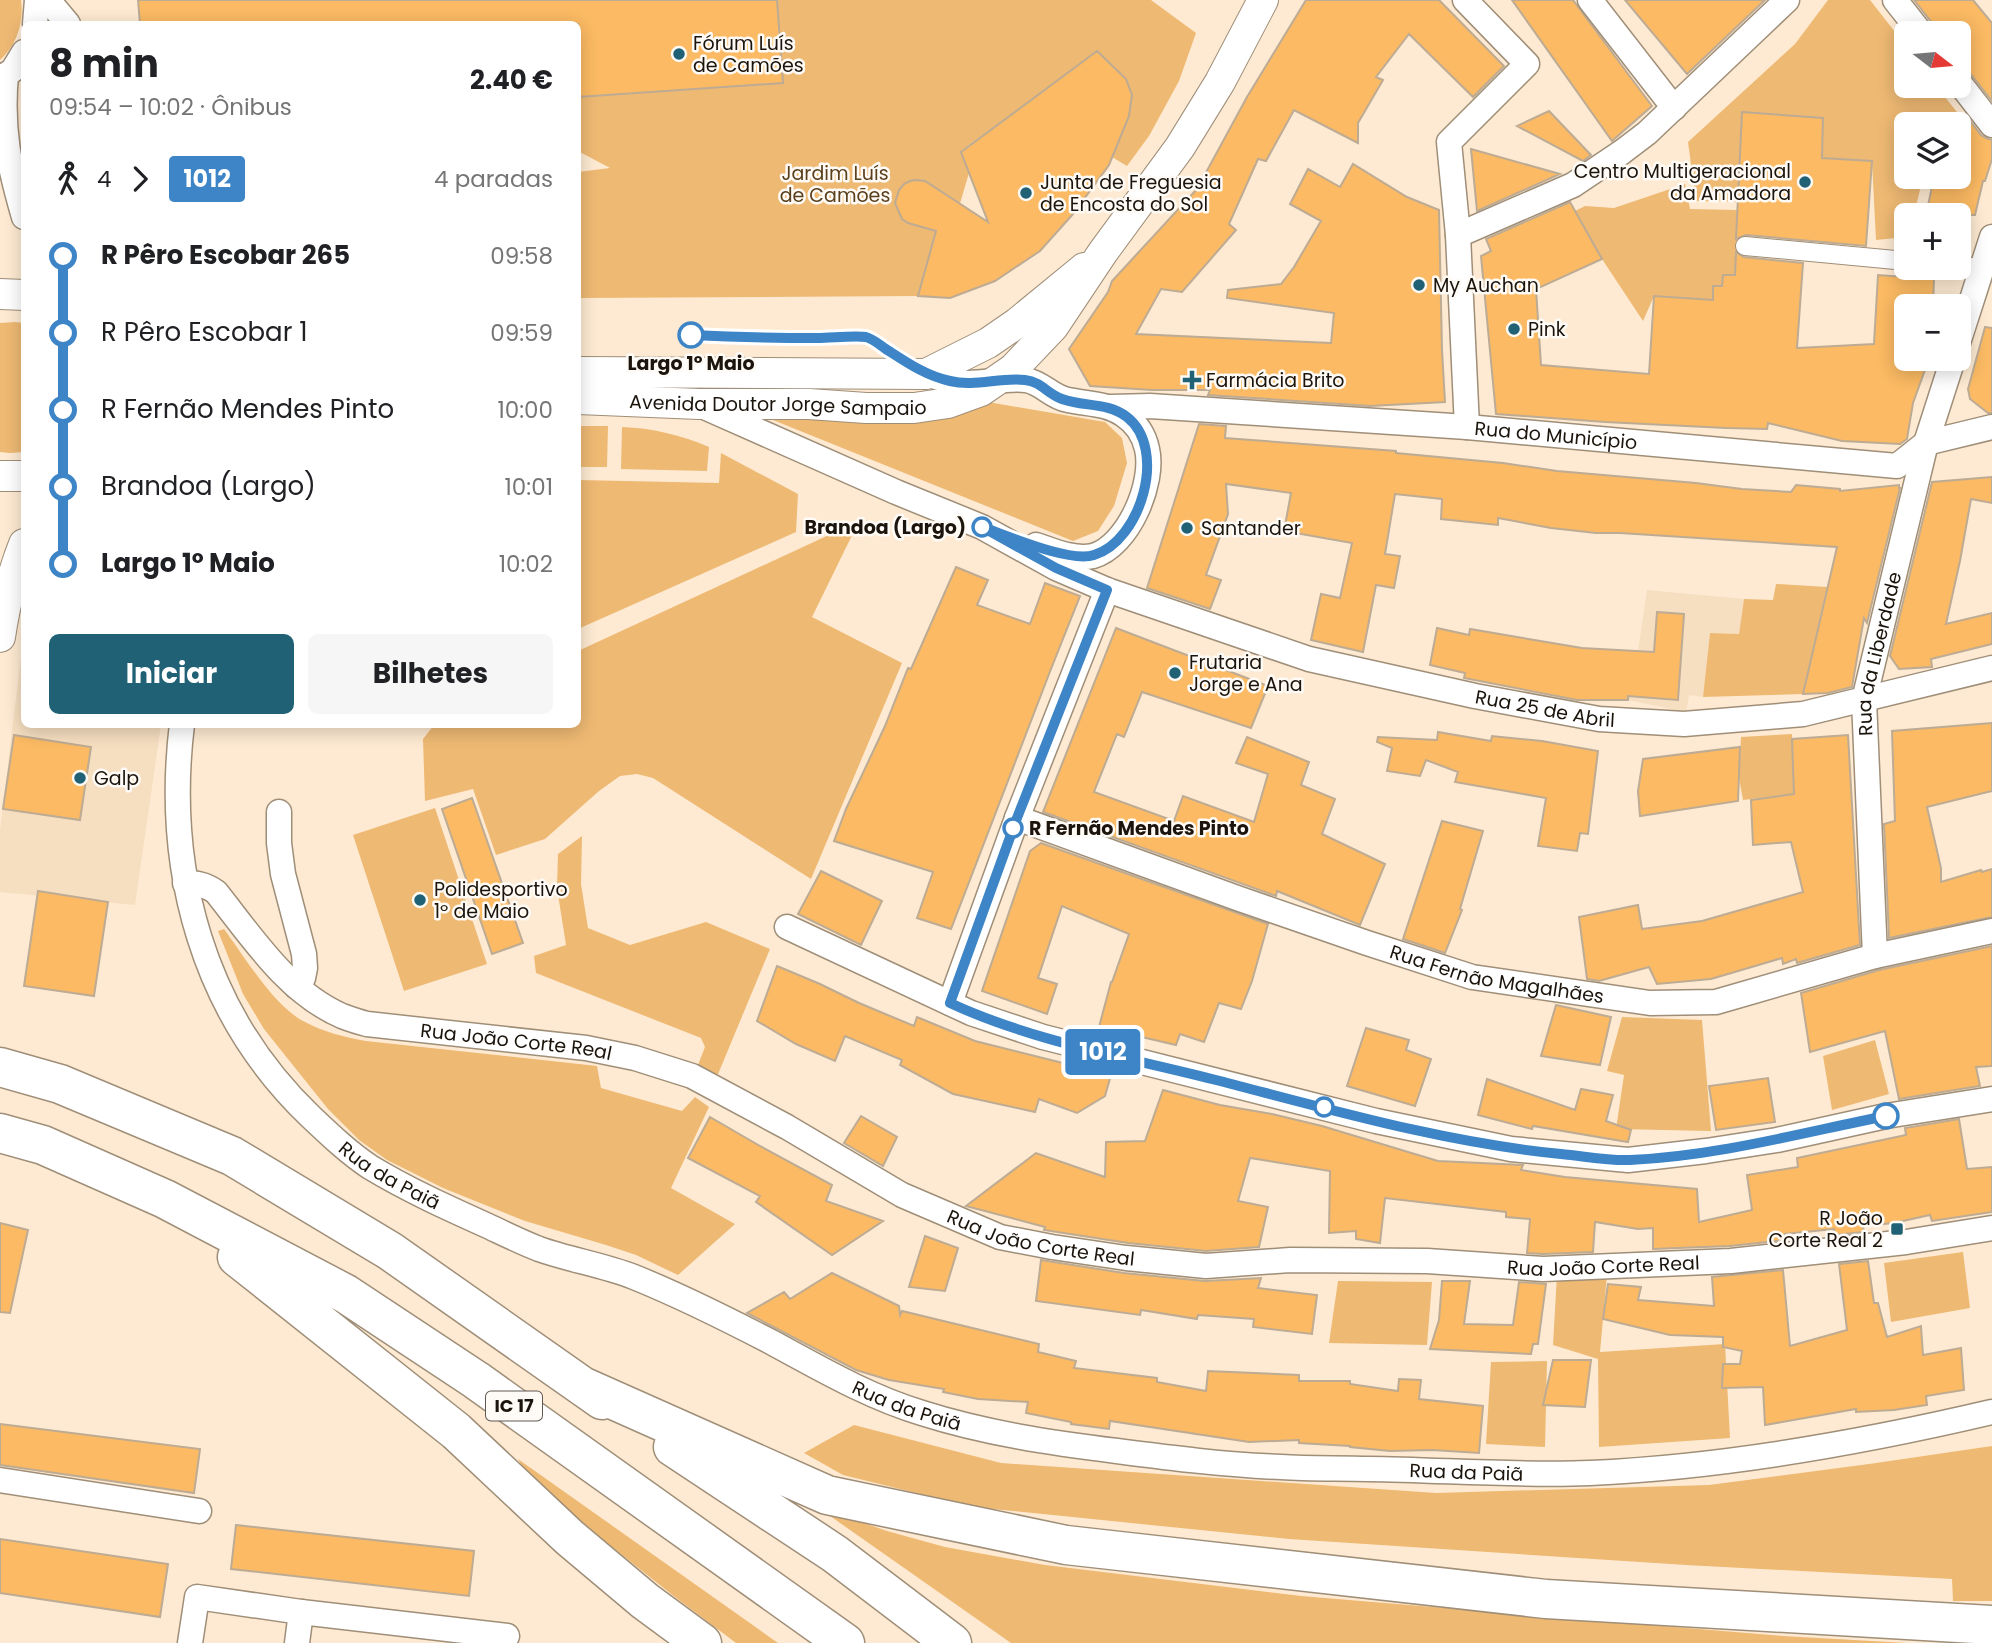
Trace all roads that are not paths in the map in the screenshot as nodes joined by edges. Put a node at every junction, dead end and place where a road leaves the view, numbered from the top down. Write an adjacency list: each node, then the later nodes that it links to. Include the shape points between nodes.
1 (37, 0): 8 (street)
2 (48, 0): 9 (street)
3 (1263, 0): 19 (street, via 1180,147)
4 (1465, 0): 16 (street, via 1527,64 1449,142)
5 (1590, 0): 13 (street)
6 (1787, 0): 13 (street)
7 (1895, 0): 10 (street)
8 (35, 21)
9 (66, 21)
10 (1912, 21)
11 (14, 71): 15 (street, via 4,101 5,142)
12 (1971, 98): 14 (street)
13 (1674, 108): 16 (street, via 1573,185)
14 (1992, 125)
15 (21, 206)
16 (1458, 235): 33 (street)
17 (1992, 237): 21 (street)
18 (1745, 246): 20 (street)
19 (1103, 252): 24 (street, Avenida Doutor Jorge Sampaio); 27 (street, Avenida Doutor Jorge Sampaio, via 1007,330)
20 (1894, 260)
21 (1971, 266)
22 (0, 294): 23 (street)
23 (21, 295)
24 (1044, 337): 28 (street, Avenida Doutor Jorge Sampaio); 29 (street)
25 (1949, 371): 35 (street, Rua da Liberdade)
26 (581, 372): 27 (street, Avenida Doutor Jorge Sampaio)
27 (926, 374): 28 (street, via 952,382)
28 (999, 380): 29 (street); 31 (street, Avenida Doutor Jorge Sampaio, via 948,403 914,408)
29 (1039, 383): 32 (street, Rua do Município, via 1064,399)
30 (581, 399): 31 (street, Avenida Doutor Jorge Sampaio)
31 (699, 404): 38 (street)
32 (1111, 407): 33 (street, Rua do Município); 38 (street, via 1142,434 1148,467 1136,511 1109,549 1079,557)
33 (1467, 427): 35 (street, Rua do Município, via 1897,466)
34 (1992, 427): 35 (street, Rua do Município)
35 (1926, 443): 43 (street, Rua da Liberdade)
36 (21, 475): 37 (street)
37 (0, 476)
38 (982, 527): 40 (street, Rua 25 de Abril)
39 (21, 551): 41 (street)
40 (1107, 590): 43 (street, Rua 25 de Abril, via 1309,659 1599,719 1684,724 1803,714); 46 (street)
41 (0, 637)
42 (1992, 668): 43 (street, Rua 25 de Abril)
43 (1864, 700): 50 (street, Rua da Liberdade)
44 (181, 728): 47 (street, Rua da Paiã, via 178,831)
45 (279, 812): 51 (street, via 284,874 304,954)
46 (1017, 818): 50 (street, Rua Fernão Magalhães, via 1472,976 1650,1003 1716,1002); 52 (street)
47 (185, 883): 51 (street, Rua João Corte Real, via 216,892 264,953); 59 (street, Rua da Paiã, via 197,934 221,992 266,1067 297,1104 365,1163 537,1248 661,1288 847,1384 920,1413 1057,1444 1266,1466 1588,1473 1779,1455)
48 (787, 927): 52 (street)
49 (1992, 931): 50 (street, Rua Fernão Magalhães)
50 (1875, 956)
51 (298, 987): 57 (street, Rua João Corte Real, via 321,1005 367,1024 586,1048 692,1076 902,1195 1000,1237 1126,1258 1206,1266 1290,1260 1413,1261 1543,1269 1731,1261)
52 (950, 1003): 54 (street, via 1043,1037 1376,1121 1511,1149 1616,1159 1777,1140)
53 (0, 1067): 58 (highway, IC 17, via 60,1084 232,1156 390,1251)
54 (1992, 1099)
55 (0, 1133): 56 (highway, IC 17, via 43,1145)
56 (165, 1199): 67 (highway, via 456,1431 570,1538); 68 (highway, IC 17, via 357,1301 476,1380)
57 (1992, 1228)
58 (582, 1386): 63 (highway, via 827,1495 1066,1545 1546,1600); 69 (highway, IC 17, via 835,1554)
59 (1992, 1412)
60 (0, 1480): 61 (street)
61 (199, 1511)
62 (301, 1612): 64 (street); 65 (street, via 197,1597); 66 (street)
63 (1992, 1625)
64 (507, 1636)
65 (190, 1643)
66 (297, 1643)
67 (702, 1643)
68 (845, 1643)
69 (952, 1643)

